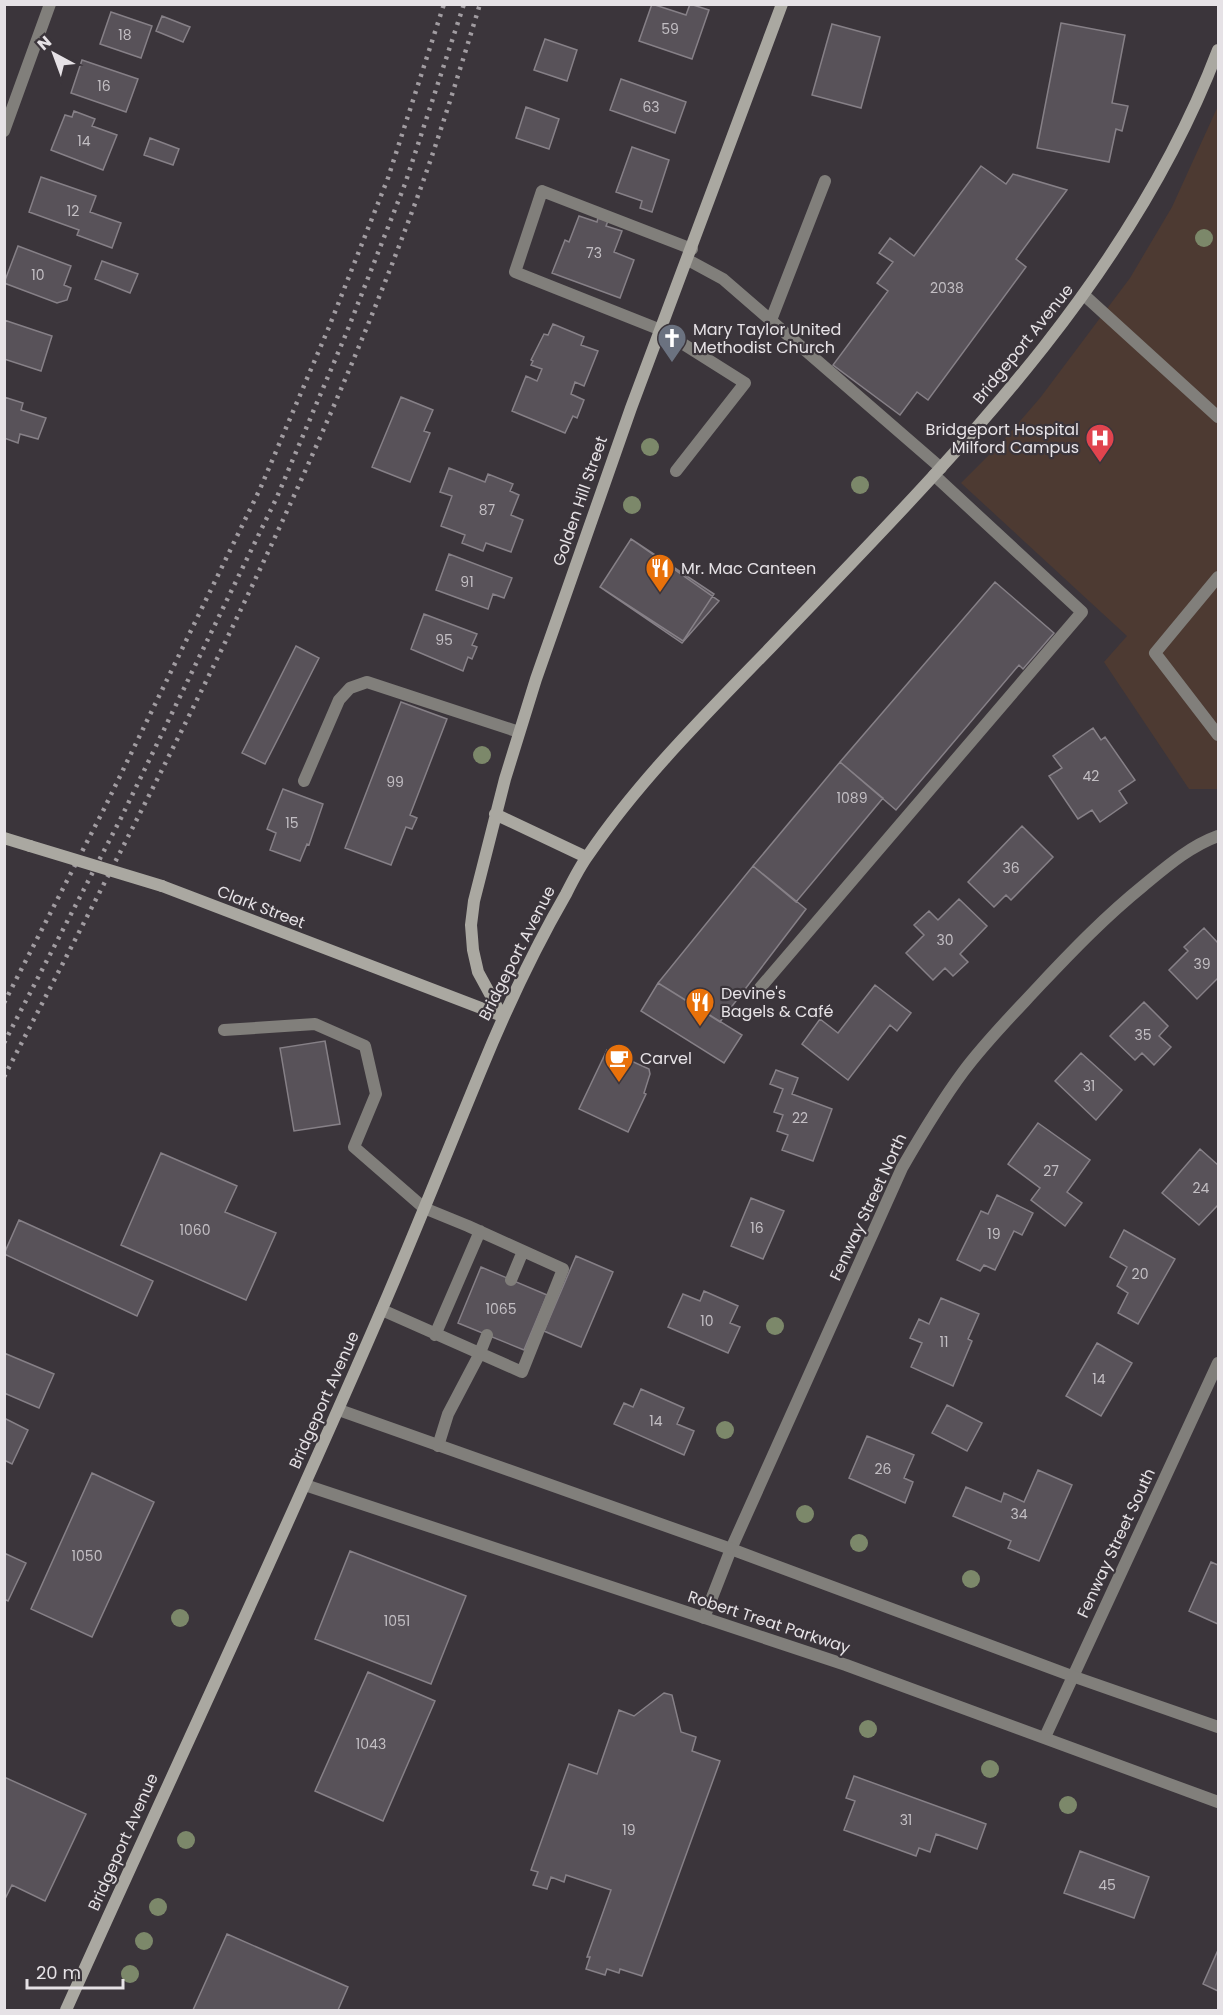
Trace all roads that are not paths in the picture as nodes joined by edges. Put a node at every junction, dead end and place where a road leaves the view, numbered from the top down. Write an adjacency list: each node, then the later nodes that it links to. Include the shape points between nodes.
1 (50, 4): 4 (street)
2 (782, 4): 6 (main road, Golden Hill Street)
3 (1218, 50): 7 (main road, Bridgeport Avenue, via 1162,172)
4 (4, 131)
5 (825, 181): 8 (street)
6 (690, 254): 8 (street); 9 (main road, Golden Hill Street); 9 (street, via 542,191 515,272)
7 (1084, 295): 10 (street); 12 (main road, Bridgeport Avenue, via 1009,392)
8 (771, 320): 12 (street)
9 (661, 330): 11 (street, via 745,383); 14 (main road, Golden Hill Street)
10 (1218, 417)
11 (676, 471)
12 (937, 472): 20 (main road, Bridgeport Avenue, via 670,755); 21 (street, via 1082,612)
13 (1218, 578): 15 (street, via 1155,653)
14 (519, 732): 16 (street, via 367,682 350,688 339,700); 17 (main road, Golden Hill Street)
15 (1218, 735)
16 (304, 781)
17 (495, 814): 20 (main road); 22 (main road, Golden Hill Street, via 471,925 478,972)
18 (1218, 836): 36 (street, Fenway Street North, via 1172,862 1082,939 964,1071 924,1129 902,1168)
19 (4, 838): 22 (main road, Clark Street, bridge, via 162,886)
20 (586, 857): 22 (main road, Bridgeport Avenue)
21 (760, 988)
22 (502, 1016): 24 (main road, Bridgeport Avenue)
23 (224, 1030): 24 (street, via 315,1024 365,1046 376,1094 354,1148)
24 (424, 1208): 25 (street); 28 (main road, Bridgeport Avenue)
25 (480, 1231): 26 (street); 29 (street)
26 (523, 1251): 27 (street); 31 (street, via 563,1269 522,1372)
27 (511, 1280)
28 (382, 1310): 29 (street); 33 (main road, Bridgeport Avenue)
29 (435, 1335): 31 (street)
30 (487, 1335): 31 (street)
31 (479, 1355): 34 (street, via 448,1414)
32 (1218, 1362): 38 (street, Fenway Street South)
33 (339, 1410): 34 (street); 35 (main road, Bridgeport Avenue)
34 (438, 1446): 36 (street)
35 (305, 1485): 37 (street, Robert Treat Parkway); 42 (main road, Bridgeport Avenue)
36 (731, 1549): 37 (street, Fenway Street North); 38 (street)
37 (704, 1618): 40 (street, Robert Treat Parkway)
38 (1072, 1676): 39 (street); 40 (street, Fenway Street South)
39 (1218, 1727)
40 (1045, 1737): 41 (street, Robert Treat Parkway)
41 (1218, 1802)
42 (66, 2010)

